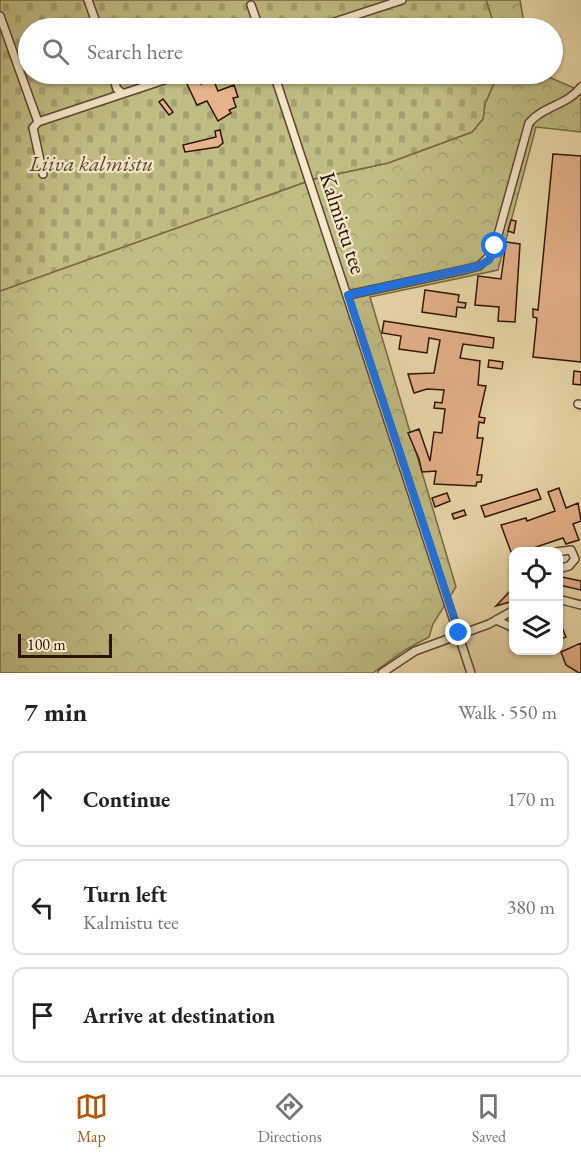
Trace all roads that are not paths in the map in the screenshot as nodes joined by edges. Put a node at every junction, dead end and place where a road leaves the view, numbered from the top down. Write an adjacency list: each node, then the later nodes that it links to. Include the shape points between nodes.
1 (88, 0): 5 (street)
2 (402, 0): 7 (street)
3 (251, 5): 6 (street)
4 (0, 16): 8 (street)
5 (94, 18)
6 (256, 18)
7 (347, 18)
8 (18, 66)
9 (24, 84): 15 (street)
10 (116, 84): 14 (street)
11 (150, 84): 14 (street)
12 (278, 84): 17 (street, Kalmistu tee)
13 (581, 87): 17 (street, via 568,99 536,114 529,123 489,260 468,269)
14 (122, 93): 15 (street)
15 (38, 122): 16 (street, via 33,128)
16 (43, 174)
17 (348, 295): 25 (street, Kalmistu tee)
18 (563, 551): 19 (street, via 571,550 575,559)
19 (563, 568)
20 (563, 600): 21 (street)
21 (581, 605)
22 (509, 612): 23 (street)
23 (496, 620): 24 (street); 25 (street)
24 (509, 626)
25 (459, 633): 26 (street, via 415,651); 27 (street, Kalmistu tee)
26 (382, 673)
27 (471, 673)

